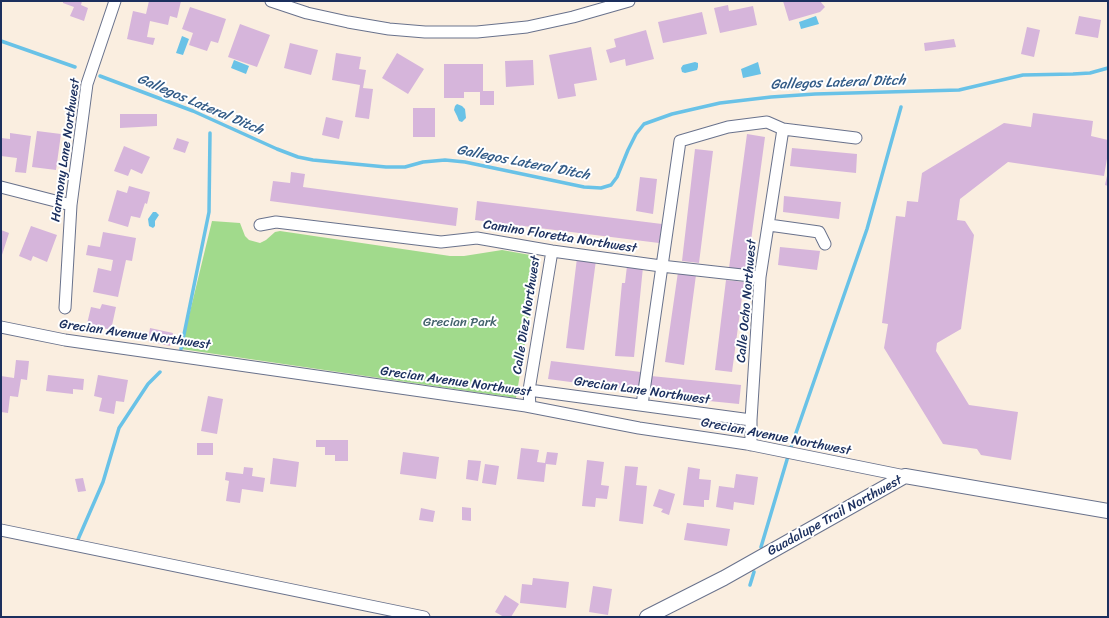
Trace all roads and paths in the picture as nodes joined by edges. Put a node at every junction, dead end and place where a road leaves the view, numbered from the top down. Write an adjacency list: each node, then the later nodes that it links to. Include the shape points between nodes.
1 (115, 1): 7 (street, Harmony Lane Northwest, via 87,84)
2 (271, 1): 3 (street, via 308,13 388,29 477,32 528,27)
3 (629, 1)
4 (783, 129): 5 (street); 9 (street, Calle Ocho Northwest); 12 (street, via 766,122 728,127 680,141)
5 (856, 138)
6 (1, 187): 7 (street)
7 (71, 205): 14 (street, Harmony Lane Northwest)
8 (260, 225): 11 (street, Camino Floretta Northwest, via 276,222 441,242 477,238)
9 (768, 225): 10 (street, via 819,232); 13 (street, Calle Ocho Northwest)
10 (825, 244)
11 (552, 251): 12 (street, Camino Floretta Northwest); 16 (street, Calle Diez Northwest)
12 (661, 266): 13 (street, Camino Floretta Northwest); 17 (street)
13 (760, 278): 19 (street, Calle Ocho Northwest)
14 (65, 308)
15 (1, 327): 18 (street, Grecian Avenue Northwest, via 65,340)
16 (529, 390): 17 (street, Grecian Lane Northwest); 18 (street, Calle Diez Northwest)
17 (642, 405): 19 (street, Grecian Lane Northwest)
18 (530, 407): 20 (street, Grecian Avenue Northwest, via 639,428)
19 (751, 420): 20 (street, Calle Ocho Northwest)
20 (751, 445): 21 (street, Grecian Avenue Northwest)
21 (905, 476): 22 (street, Guadalupe Trail Northwest); 25 (street, Guadalupe Trail Northwest, via 724,578)
22 (1108, 511)
23 (1, 530): 24 (street)
24 (424, 617)
25 (647, 617)

